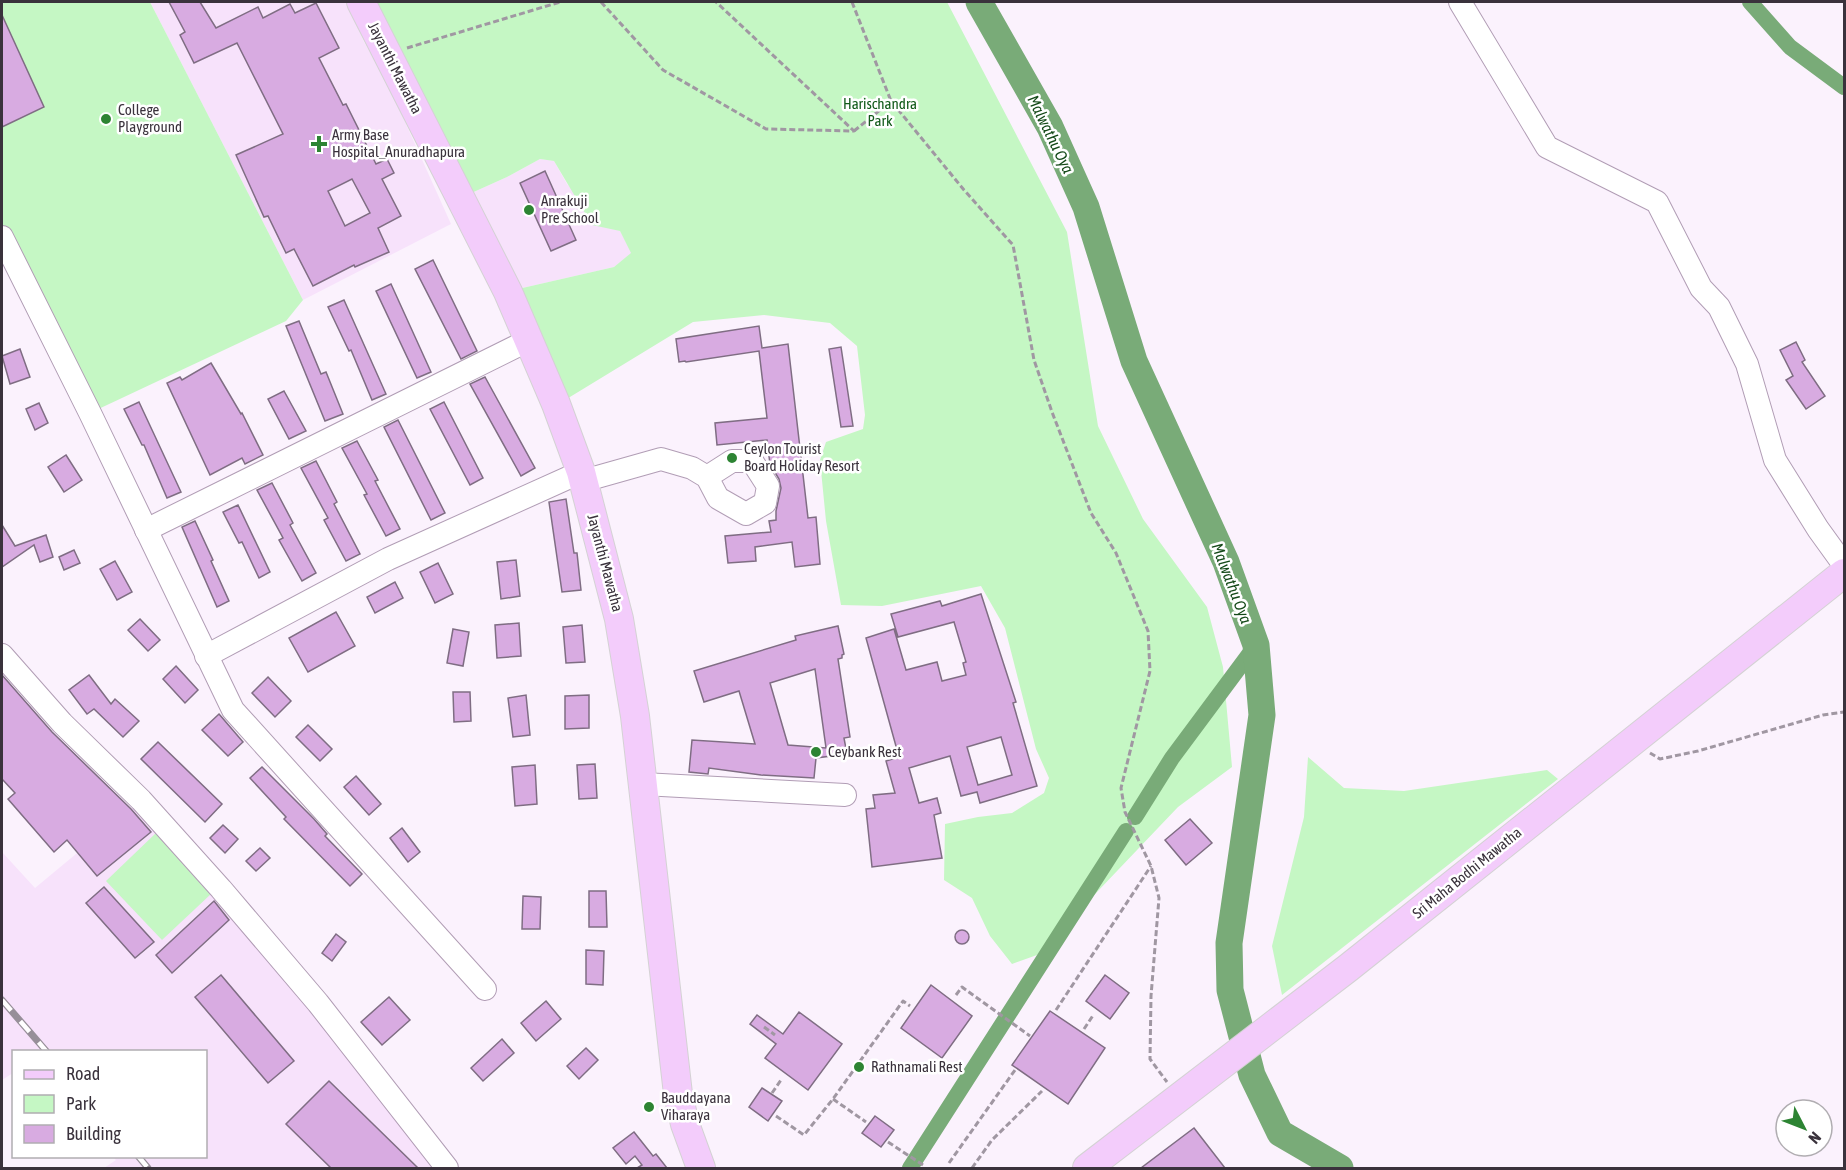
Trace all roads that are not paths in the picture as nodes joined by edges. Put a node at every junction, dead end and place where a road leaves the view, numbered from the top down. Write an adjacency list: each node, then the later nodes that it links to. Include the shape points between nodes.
1 (361, 2): 4 (main road, Jayanthi Mawatha)
2 (1460, 2): 8 (street, via 1547,147 1657,202 1701,288 1719,307 1747,364 1775,460)
3 (2, 237): 7 (street)
4 (529, 340): 5 (main road, Jayanthi Mawatha); 7 (street)
5 (582, 477): 6 (street, via 661,459); 11 (street, via 388,559); 12 (main road, Jayanthi Mawatha, via 620,619)
6 (707, 477)
7 (146, 530): 11 (street)
8 (1845, 565)
9 (1845, 573): 17 (main road, Sri Maha Bodhi Mawatha, via 1348,969)
10 (2, 655): 15 (street, via 221,889 318,1003)
11 (206, 657): 14 (street, via 233,710)
12 (643, 784): 13 (street); 16 (main road, Jayanthi Mawatha, via 678,1094)
13 (845, 795)
14 (484, 989)
15 (447, 1168)
16 (701, 1168)
17 (1087, 1168)

